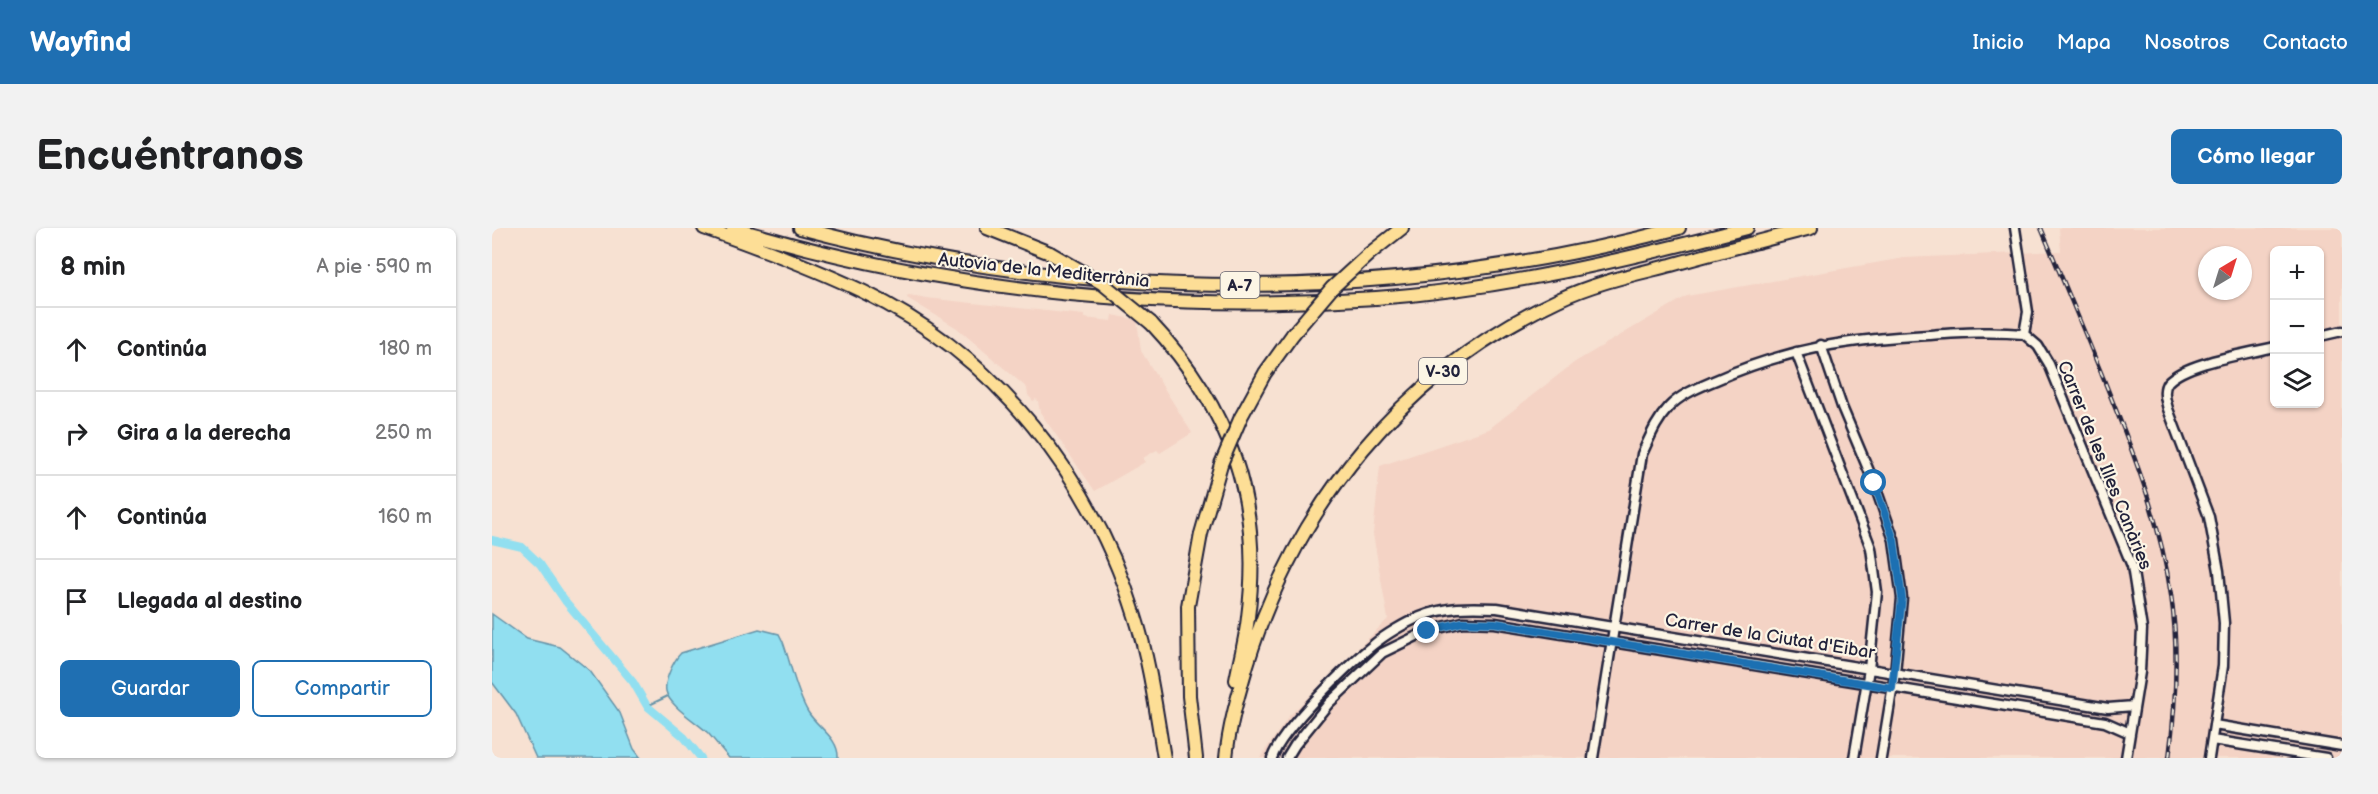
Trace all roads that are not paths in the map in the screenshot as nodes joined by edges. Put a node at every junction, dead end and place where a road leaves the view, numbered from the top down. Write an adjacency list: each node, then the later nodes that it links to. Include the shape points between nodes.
1 (704, 228): 28 (highway, via 780,255 865,292 906,315 992,381 1028,420 1070,475 1116,561 1150,675)
2 (733, 228): 7 (highway, Autovia de la Mediterrània / A-7, via 831,255 1001,286 1162,301 1274,303 1378,297 1524,279 1630,258)
3 (800, 228): 6 (highway, Autovia de la Mediterrània / A-7, via 928,257 1015,271 1164,284 1271,285 1421,275 1503,264)
4 (987, 228): 22 (highway, bridge, via 1050,254 1102,283 1141,313 1196,378 1219,417 1246,493 1252,565)
5 (1402, 228): 29 (highway, bridge, via 1332,288 1293,334 1265,373 1221,464 1201,534 1188,606)
6 (1679, 228)
7 (1747, 228)
8 (1811, 228): 22 (highway, V-30, via 1602,282 1558,300 1486,339 1428,382 1381,428 1329,491 1294,550 1259,627)
9 (2015, 228): 11 (street, via 2028,312)
10 (2342, 331): 12 (street)
11 (2024, 334): 13 (street, via 1984,332 1867,338); 23 (street, Carrer de les Illes Canàries, via 2038,346 2049,364 2132,566 2142,629)
12 (2324, 335)
13 (1821, 345): 15 (street); 19 (street, via 1894,540 1902,598)
14 (2270, 348): 24 (street, via 2191,367 2167,383 2164,393 2209,517 2219,571 2223,666)
15 (1796, 352): 16 (street, via 1738,370 1690,391 1670,405 1655,424 1642,454); 18 (street, via 1871,548 1877,592)
16 (1614, 627): 17 (street); 18 (street, Carrer de la Ciutat d'Eibar); 31 (street, Carrer de la Ciutat d'Eibar, via 1497,608 1460,606 1420,617 1358,658 1320,695)
17 (1612, 642): 20 (street, Carrer de la Ciutat d'Eibar); 32 (street, Carrer de la Ciutat d'Eibar, via 1495,623 1463,622 1427,631 1382,653 1329,703); 33 (street)
18 (1869, 669): 19 (street, Carrer de la Ciutat d'Eibar); 20 (street)
19 (1895, 673): 21 (street); 23 (street, Carrer de la Ciutat d'Eibar, via 2108,708)
20 (1866, 684): 21 (street, Carrer de la Ciutat d'Eibar); 34 (street)
21 (1892, 688): 25 (street, Carrer de la Ciutat d'Eibar, via 2105,722); 35 (street)
22 (1235, 702): 30 (highway, V-30)
23 (2134, 706): 25 (street, Carrer de les Illes Canàries)
24 (2214, 725): 26 (street); 27 (street)
25 (2130, 734): 36 (street, Carrer de les Illes Canàries)
26 (2212, 740): 37 (street); 38 (street)
27 (2342, 746)
28 (1164, 758)
29 (1196, 758)
30 (1226, 758)
31 (1272, 758)
32 (1287, 758)
33 (1593, 758)
34 (1854, 758)
35 (1881, 758)
36 (2126, 758)
37 (2209, 758)
38 (2326, 758)

